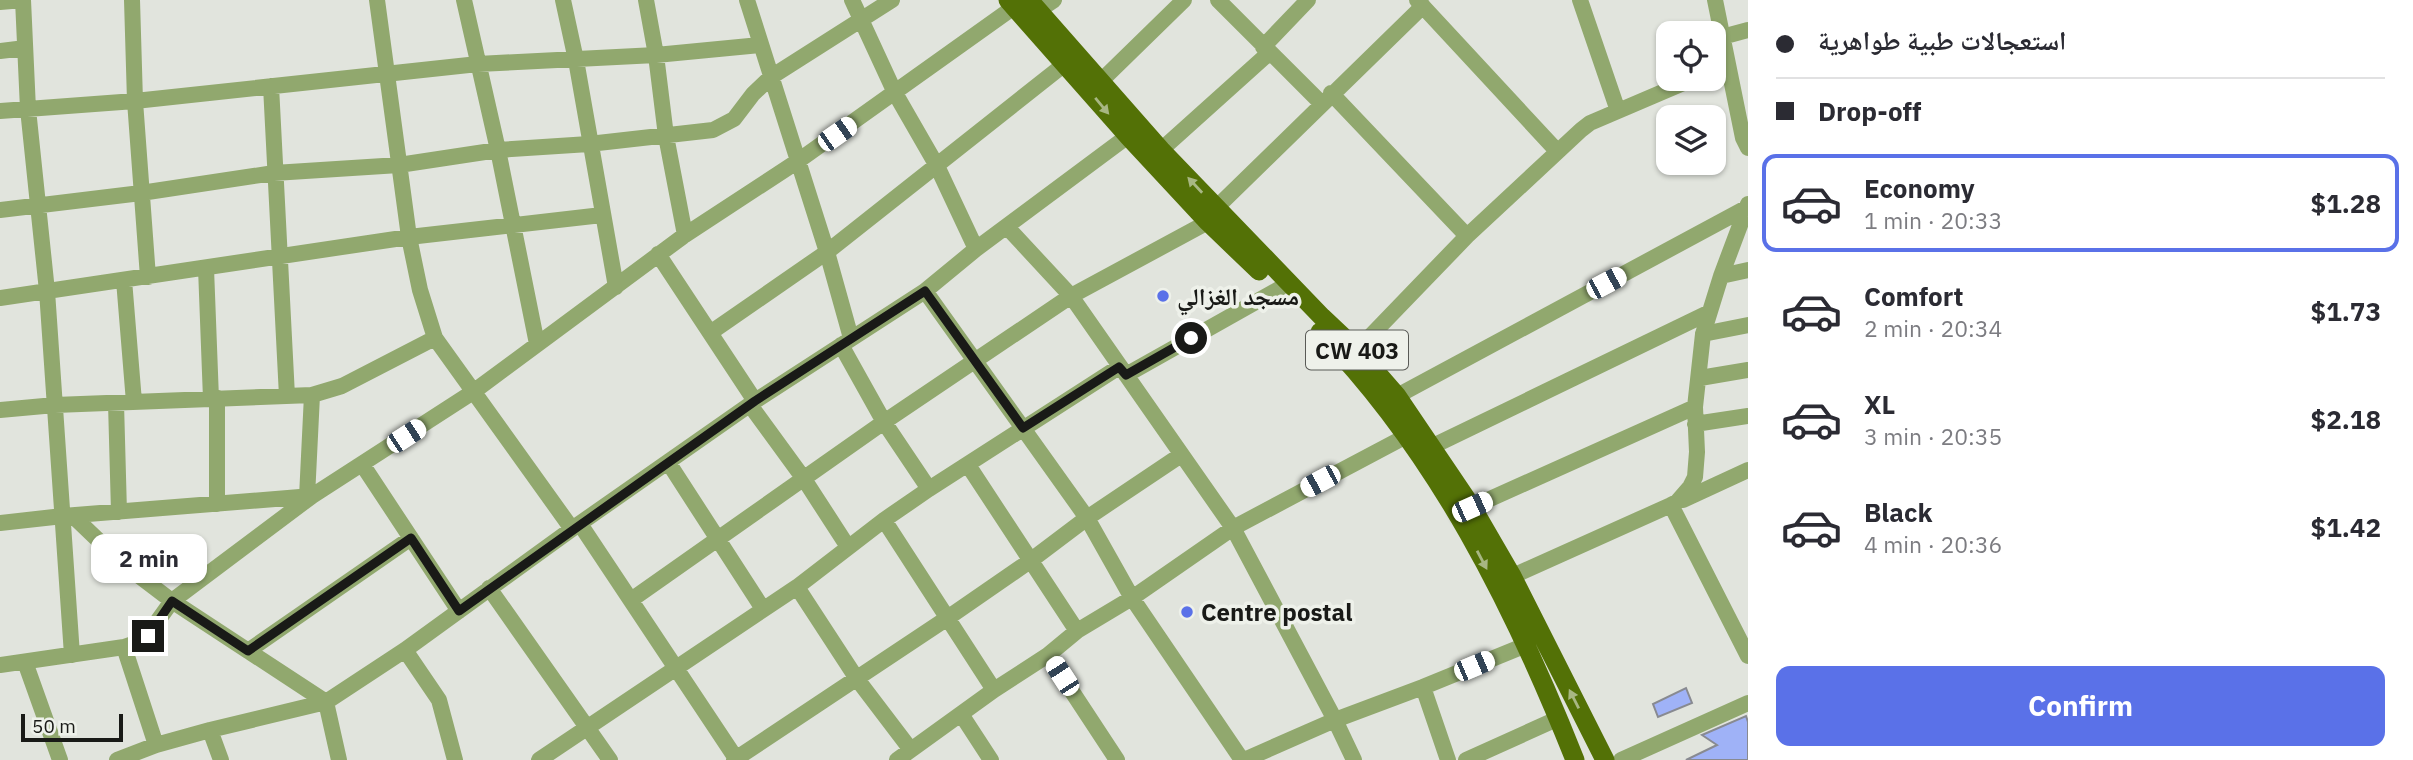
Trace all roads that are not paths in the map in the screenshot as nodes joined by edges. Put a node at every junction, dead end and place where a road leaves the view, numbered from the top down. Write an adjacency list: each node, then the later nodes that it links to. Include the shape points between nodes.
1 (23, 0): 15 (street); 23 (street)
2 (132, 0): 38 (street)
3 (377, 0): 30 (street)
4 (464, 0): 29 (street)
5 (563, 0): 27 (street)
6 (646, 0): 26 (street)
7 (747, 0): 22 (street)
8 (852, 0): 18 (street)
9 (892, 0): 18 (street)
10 (1184, 0): 32 (street)
11 (1218, 0): 24 (street)
12 (1308, 0): 24 (street)
13 (1580, 0): 41 (street)
14 (1715, 0): 19 (street)
15 (0, 2)
16 (1029, 3): 28 (main road, CW 403); 32 (main road, CW 403); 36 (street)
17 (1420, 3): 37 (street); 48 (street)
18 (860, 19): 31 (street); 36 (street)
19 (1719, 21)
20 (1748, 30): 21 (street)
21 (1726, 36)
22 (760, 44): 26 (street); 31 (street)
23 (25, 48): 25 (street); 39 (street)
24 (1266, 50): 37 (street); 47 (street)
25 (0, 51)
26 (656, 55): 27 (street); 43 (street)
27 (576, 60): 29 (street); 44 (street)
28 (1066, 63): 42 (main road, CW 403, one-way to 42); 51 (street)
29 (478, 64): 30 (street); 46 (street)
30 (387, 74): 34 (street); 50 (street)
31 (771, 77): 43 (street, via 729,123 713,130); 49 (street)
32 (1101, 81): 42 (main road, CW 403)
33 (1726, 85): 45 (street)
34 (271, 86): 38 (street); 52 (street)
35 (1665, 91): 41 (street)
36 (895, 93): 49 (street); 51 (street)
37 (1326, 98): 58 (street); 63 (street)
38 (135, 101): 39 (street); 53 (street)
39 (28, 109): 40 (street); 54 (street)
40 (0, 111)
41 (1618, 111): 48 (street, via 1590,122)
42 (1134, 131): 47 (main road, CW 403); 58 (main road, CW 403); 60 (street)
43 (666, 136): 44 (street); 62 (street)
44 (589, 144): 46 (street); 57 (street)
45 (1748, 148)
46 (498, 150): 50 (street); 59 (street)
47 (1161, 150): 58 (main road, CW 403, one-way to 47)
48 (1557, 151): 63 (street)
49 (798, 161): 62 (street); 66 (street)
50 (399, 165): 52 (street); 64 (street)
51 (937, 166): 65 (street); 66 (street)
52 (274, 173): 53 (street); 68 (street)
53 (141, 193): 54 (street); 72 (street)
54 (39, 205): 56 (street); 76 (street)
55 (1747, 206): 61 (street); 95 (street)
56 (0, 210)
57 (602, 215): 59 (street); 74 (street)
58 (1212, 215): 75 (main road, CW 403); 78 (street); 87 (main road, CW 403)
59 (512, 226): 64 (street); 86 (street)
60 (1007, 227): 65 (street); 78 (street)
61 (1743, 228): 71 (street)
62 (685, 235): 67 (street)
63 (1467, 236): 87 (street)
64 (409, 237): 68 (street); 84 (street)
65 (976, 249): 77 (street)
66 (827, 252): 82 (street); 85 (street)
67 (658, 254): 74 (street); 82 (street)
68 (279, 257): 69 (street); 94 (street)
69 (206, 268): 72 (street); 96 (street)
70 (1748, 270): 71 (street)
71 (1721, 276): 80 (street)
72 (148, 277): 73 (street)
73 (124, 281): 76 (street); 98 (street)
74 (616, 287): 86 (street)
75 (1279, 289): 90 (street); 107 (main road, CW 403)
76 (47, 291): 79 (street); 100 (street)
77 (925, 291): 85 (street); 88 (street)
78 (1071, 296): 88 (street); 90 (street)
79 (0, 298)
80 (1708, 313): 83 (street); 108 (street)
81 (1748, 325): 83 (street)
82 (710, 334): 99 (street)
83 (1703, 334): 91 (street)
84 (435, 338): 92 (street); 93 (street, via 342,386)
85 (846, 342): 99 (street); 104 (street)
86 (537, 344): 92 (street)
87 (1357, 350): 95 (main road, CW 403)
88 (976, 362): 104 (street); 106 (street)
89 (1748, 370): 91 (street)
90 (1123, 371): 106 (street); 109 (street)
91 (1700, 378): 101 (street)
92 (473, 392): 111 (street); 125 (street)
93 (312, 395): 94 (street); 116 (street)
94 (288, 396): 96 (street)
95 (1397, 396): 107 (main road, CW 403)
96 (214, 399): 98 (street); 117 (street)
97 (116, 402): 98 (street); 100 (street); 120 (street)
98 (134, 402)
99 (752, 403): 110 (street); 114 (street)
100 (55, 405): 102 (street); 121 (street)
101 (1695, 407): 105 (street); 119 (street)
102 (0, 410)
103 (1748, 416): 105 (street)
104 (884, 422): 114 (street); 115 (street)
105 (1695, 424): 118 (street, via 1695,477)
106 (1023, 428): 112 (street); 122 (street)
107 (1413, 432): 108 (main road, CW 403); 126 (street); 131 (main road, CW 403, one-way to 131, via 1464,526)
108 (1431, 447): 119 (main road, CW 403)
109 (1181, 455): 122 (street); 126 (street)
110 (668, 462): 125 (street); 128 (street)
111 (362, 464): 116 (street); 127 (street)
112 (968, 466): 115 (street); 130 (street)
113 (1747, 473): 118 (street)
114 (804, 479): 128 (street); 129 (street)
115 (929, 489): 123 (street)
116 (309, 497): 117 (street); 136 (street)
117 (217, 504): 120 (street)
118 (1674, 504): 131 (street); 140 (street)
119 (1472, 507): 131 (main road, CW 403)
120 (120, 512): 121 (street)
121 (68, 516): 124 (street); 136 (street); 146 (street)
122 (1087, 518): 130 (street); 134 (street)
123 (884, 520): 129 (street); 139 (street)
124 (0, 523)
125 (576, 526): 133 (street); 135 (street)
126 (1233, 528): 134 (street); 159 (street)
127 (411, 538): 138 (street); 145 (street)
128 (717, 538): 135 (street); 137 (street)
129 (848, 547): 132 (street)
130 (1030, 561): 139 (street); 141 (street)
131 (1504, 580): 142 (main road, CW 403); 180 (main road, CW 403, one-way to 131)
132 (797, 587): 137 (street); 152 (street)
133 (489, 588): 138 (street); 160 (street)
134 (1132, 598): 141 (street); 175 (street)
135 (631, 600): 151 (street)
136 (172, 601): 143 (street, via 144,640); 145 (street)
137 (762, 609): 151 (street)
138 (459, 611): 144 (street)
139 (946, 620): 152 (street); 154 (street)
140 (1742, 630): 148 (street)
141 (1077, 631): 147 (street)
142 (1525, 645): 153 (street); 158 (main road, CW 403)
143 (124, 648): 146 (street); 162 (street)
144 (405, 650): 155 (street); 169 (street, via 439,700)
145 (248, 651): 155 (street)
146 (72, 655): 149 (street)
147 (1048, 655): 154 (street); 174 (street)
148 (1748, 656)
149 (25, 662): 150 (street); 165 (street)
150 (0, 665)
151 (676, 667): 160 (street); 172 (street)
152 (857, 679): 163 (street); 172 (street)
153 (1423, 687): 159 (street); 177 (street)
154 (994, 690): 157 (street)
155 (326, 702): 161 (street); 168 (street)
156 (1748, 704): 181 (street)
157 (961, 714): 163 (street); 173 (street)
158 (1559, 718): 178 (street); 179 (main road, CW 403)
159 (1335, 720): 164 (street); 176 (street)
160 (586, 727): 170 (street); 171 (street)
161 (210, 730): 162 (street); 167 (street)
162 (156, 745): 166 (street)
163 (904, 755)
164 (1270, 755): 175 (street)
165 (60, 760)
166 (117, 760)
167 (221, 760)
168 (339, 760)
169 (455, 760)
170 (539, 760)
171 (610, 760)
172 (736, 760)
173 (990, 760)
174 (1117, 760)
175 (1243, 760)
176 (1354, 760)
177 (1448, 760)
178 (1466, 760)
179 (1575, 760)
180 (1605, 760)
181 (1621, 760)

